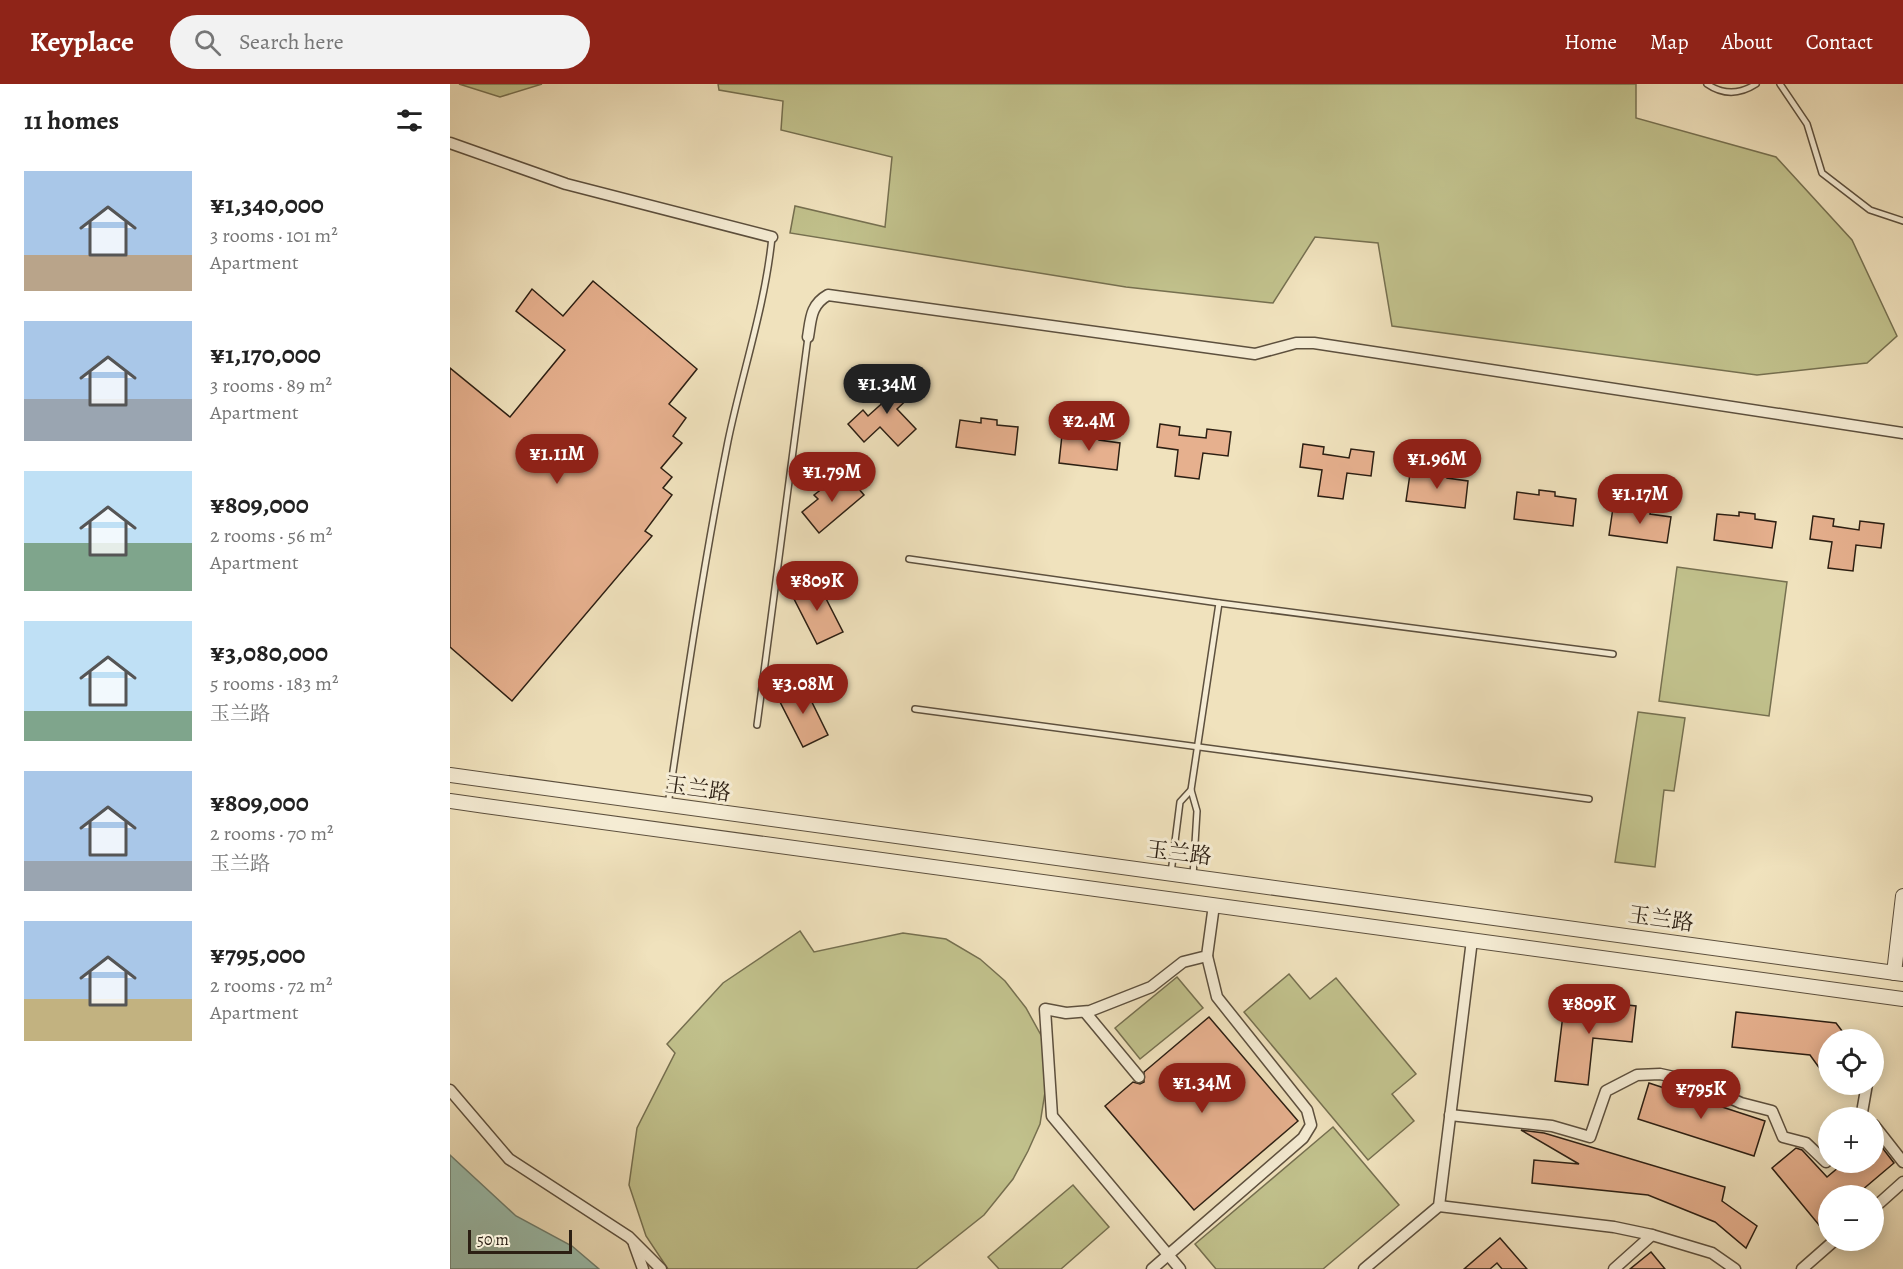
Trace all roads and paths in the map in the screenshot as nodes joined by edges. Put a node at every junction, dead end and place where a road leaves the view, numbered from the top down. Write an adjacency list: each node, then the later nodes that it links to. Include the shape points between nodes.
1 (1707, 84): 2 (lane, via 1718,91 1735,93)
2 (1756, 84)
3 (1780, 84): 5 (lane, via 1807,124 1822,173 1870,210)
4 (450, 143): 6 (street, via 566,184)
5 (1903, 221)
6 (772, 237): 19 (lane, via 765,297 718,491)
7 (808, 338): 8 (street, via 811,313 828,295 1255,354 1314,343); 13 (lane)
8 (1903, 432)
9 (909, 559): 10 (lane)
10 (1219, 603): 11 (lane); 14 (lane)
11 (1613, 654)
12 (915, 709): 14 (lane)
13 (758, 725)
14 (1198, 745): 16 (lane); 17 (lane)
15 (450, 775): 19 (street, 玉兰路)
16 (1191, 790): 20 (lane, via 1180,802); 21 (lane, via 1197,811)
17 (1589, 800)
18 (450, 801): 23 (street, 玉兰路)
19 (668, 806): 20 (street, 玉兰路)
20 (1171, 873): 21 (street, 玉兰路)
21 (1193, 876): 26 (street, 玉兰路)
22 (1903, 896): 26 (street)
23 (1214, 905): 24 (street, 玉兰路); 25 (street)
24 (1472, 939): 27 (street, 玉兰路); 31 (street)
25 (1207, 956): 28 (street, via 1183,962 1151,987); 41 (street, via 1217,997 1307,1110 1311,1125 1303,1138)
26 (1899, 973)
27 (1903, 999)
28 (1085, 1012): 29 (street); 41 (street, via 1045,1009 1052,1116)
29 (1139, 1077)
30 (450, 1090): 39 (street, via 509,1159)
31 (1450, 1115): 33 (street, via 1552,1126 1590,1137 1606,1091 1637,1075 1660,1074 1692,1081 1741,1104 1772,1111 1782,1137 1806,1143); 37 (street)
32 (1884, 1138): 34 (street)
33 (1818, 1154)
34 (1903, 1162)
35 (1903, 1182): 36 (street)
36 (1884, 1199)
37 (1439, 1206): 38 (street); 46 (street)
38 (1652, 1235): 47 (street); 48 (street, via 1712,1253)
39 (634, 1242): 42 (street); 43 (street)
40 (1822, 1251): 49 (street)
41 (1168, 1255): 44 (street); 45 (street)
42 (643, 1269)
43 (661, 1269)
44 (1152, 1269)
45 (1180, 1269)
46 (1364, 1269)
47 (1614, 1269)
48 (1735, 1269)
49 (1802, 1269)

